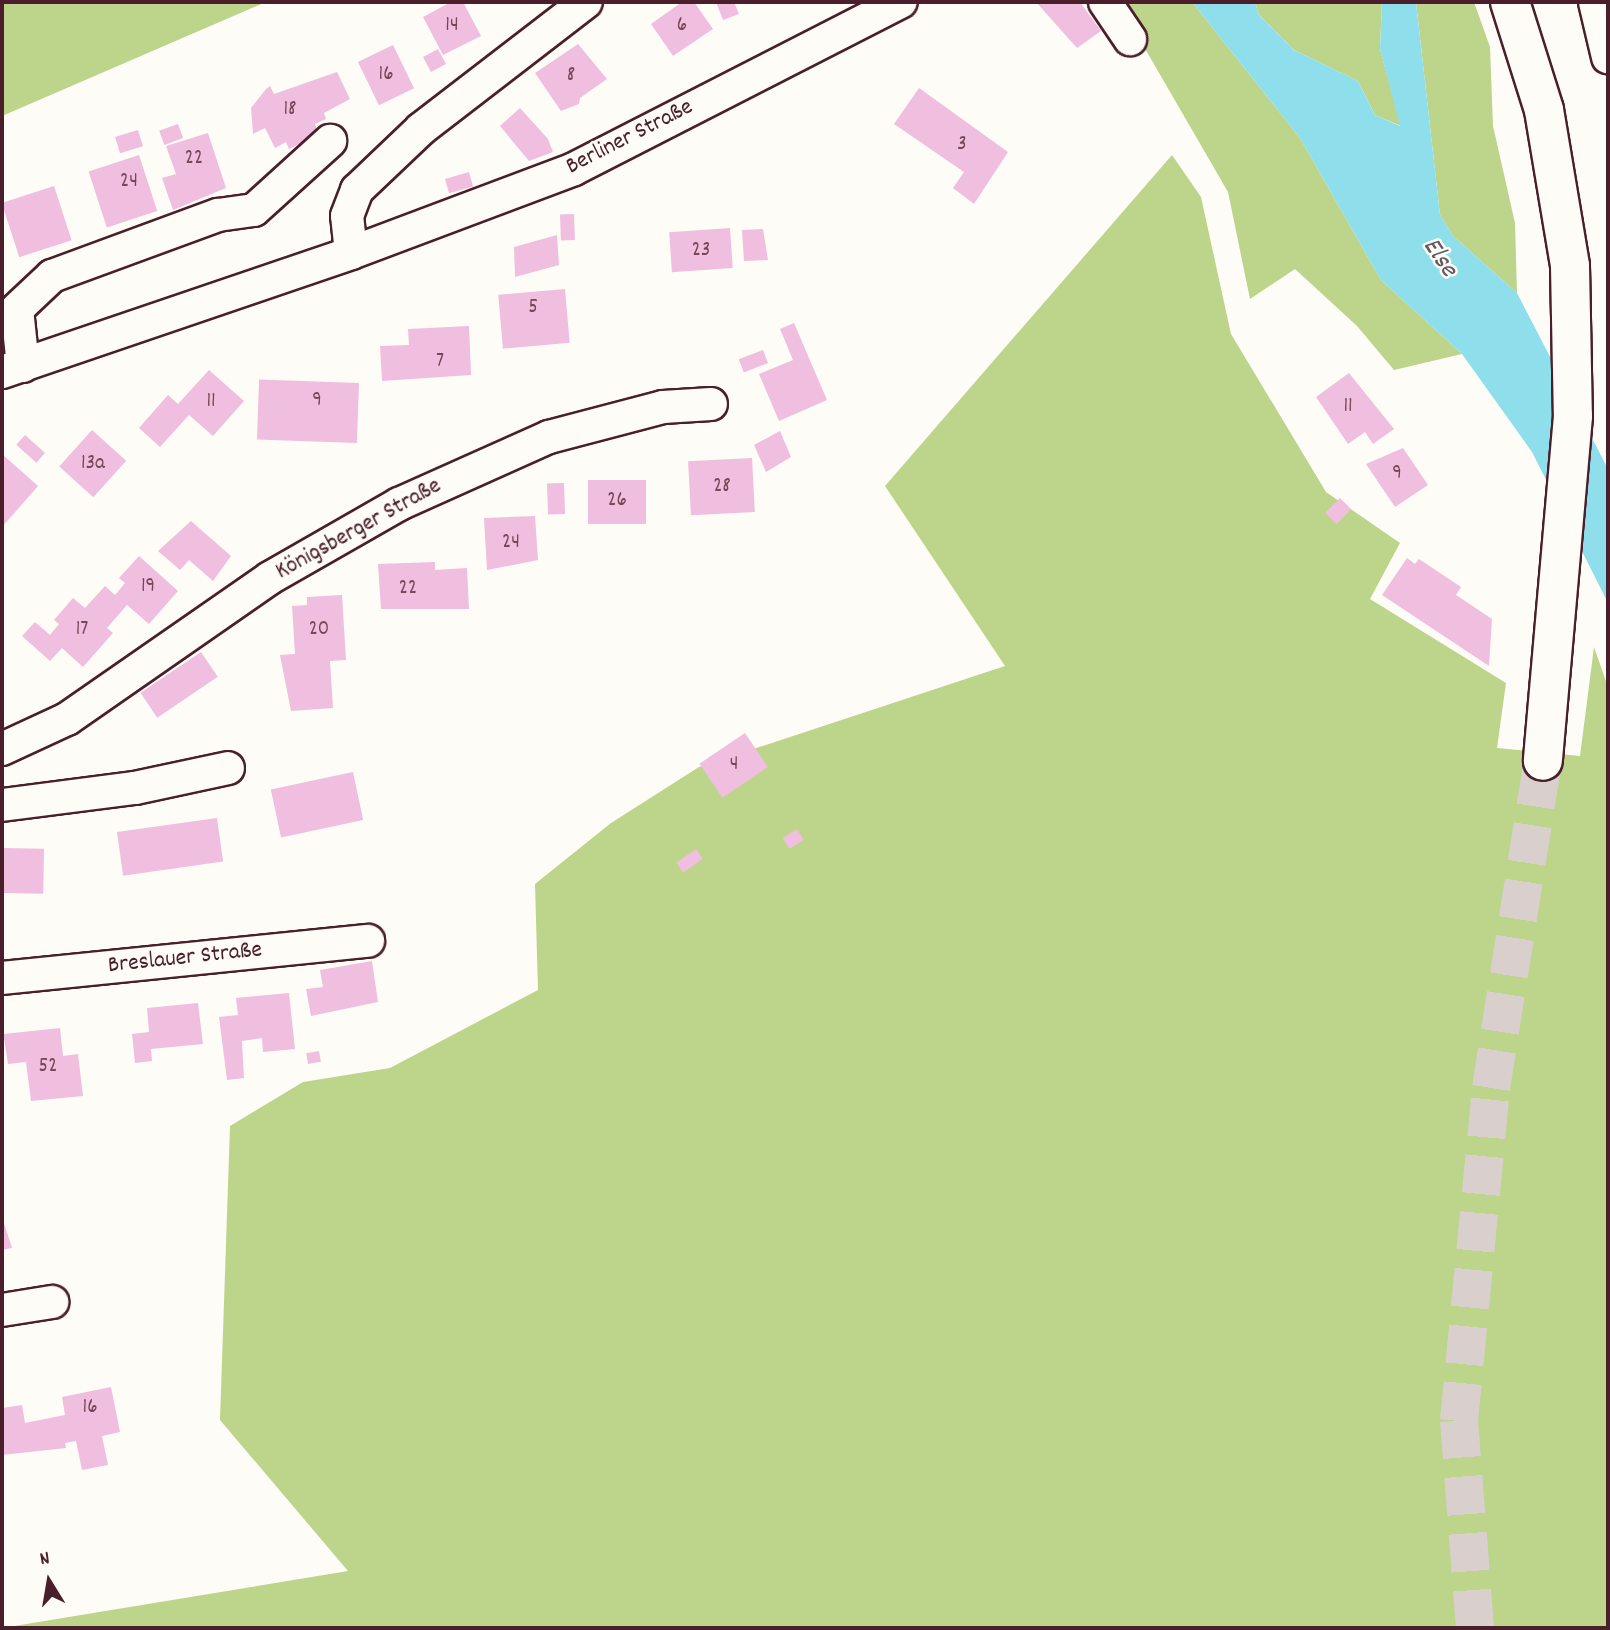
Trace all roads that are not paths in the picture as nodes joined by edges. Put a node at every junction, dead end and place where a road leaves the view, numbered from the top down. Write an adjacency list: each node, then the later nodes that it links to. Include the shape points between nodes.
1 (586, 2): 9 (street, via 421,129 357,190 347,216)
2 (901, 2): 9 (street, Berliner Straße, via 574,169)
3 (1105, 2): 6 (street)
4 (1510, 2): 13 (main road, via 1544,110 1570,266 1573,416)
5 (1595, 2): 7 (street)
6 (1130, 39)
7 (1608, 57)
8 (330, 141): 10 (street, Berliner Straße, via 254,210 218,215 51,276 17,309)
9 (351, 253): 10 (street, Berliner Straße)
10 (13, 369)
11 (711, 404): 12 (street, Königsberger Straße, via 663,407 549,437 399,504 270,578 67,719)
12 (2, 750)
13 (1543, 761)
14 (228, 768): 15 (street, via 135,788)
15 (2, 805)
16 (368, 941): 17 (street, Breslauer Straße)
17 (2, 978)
18 (52, 1302): 19 (street)
19 (2, 1310)

